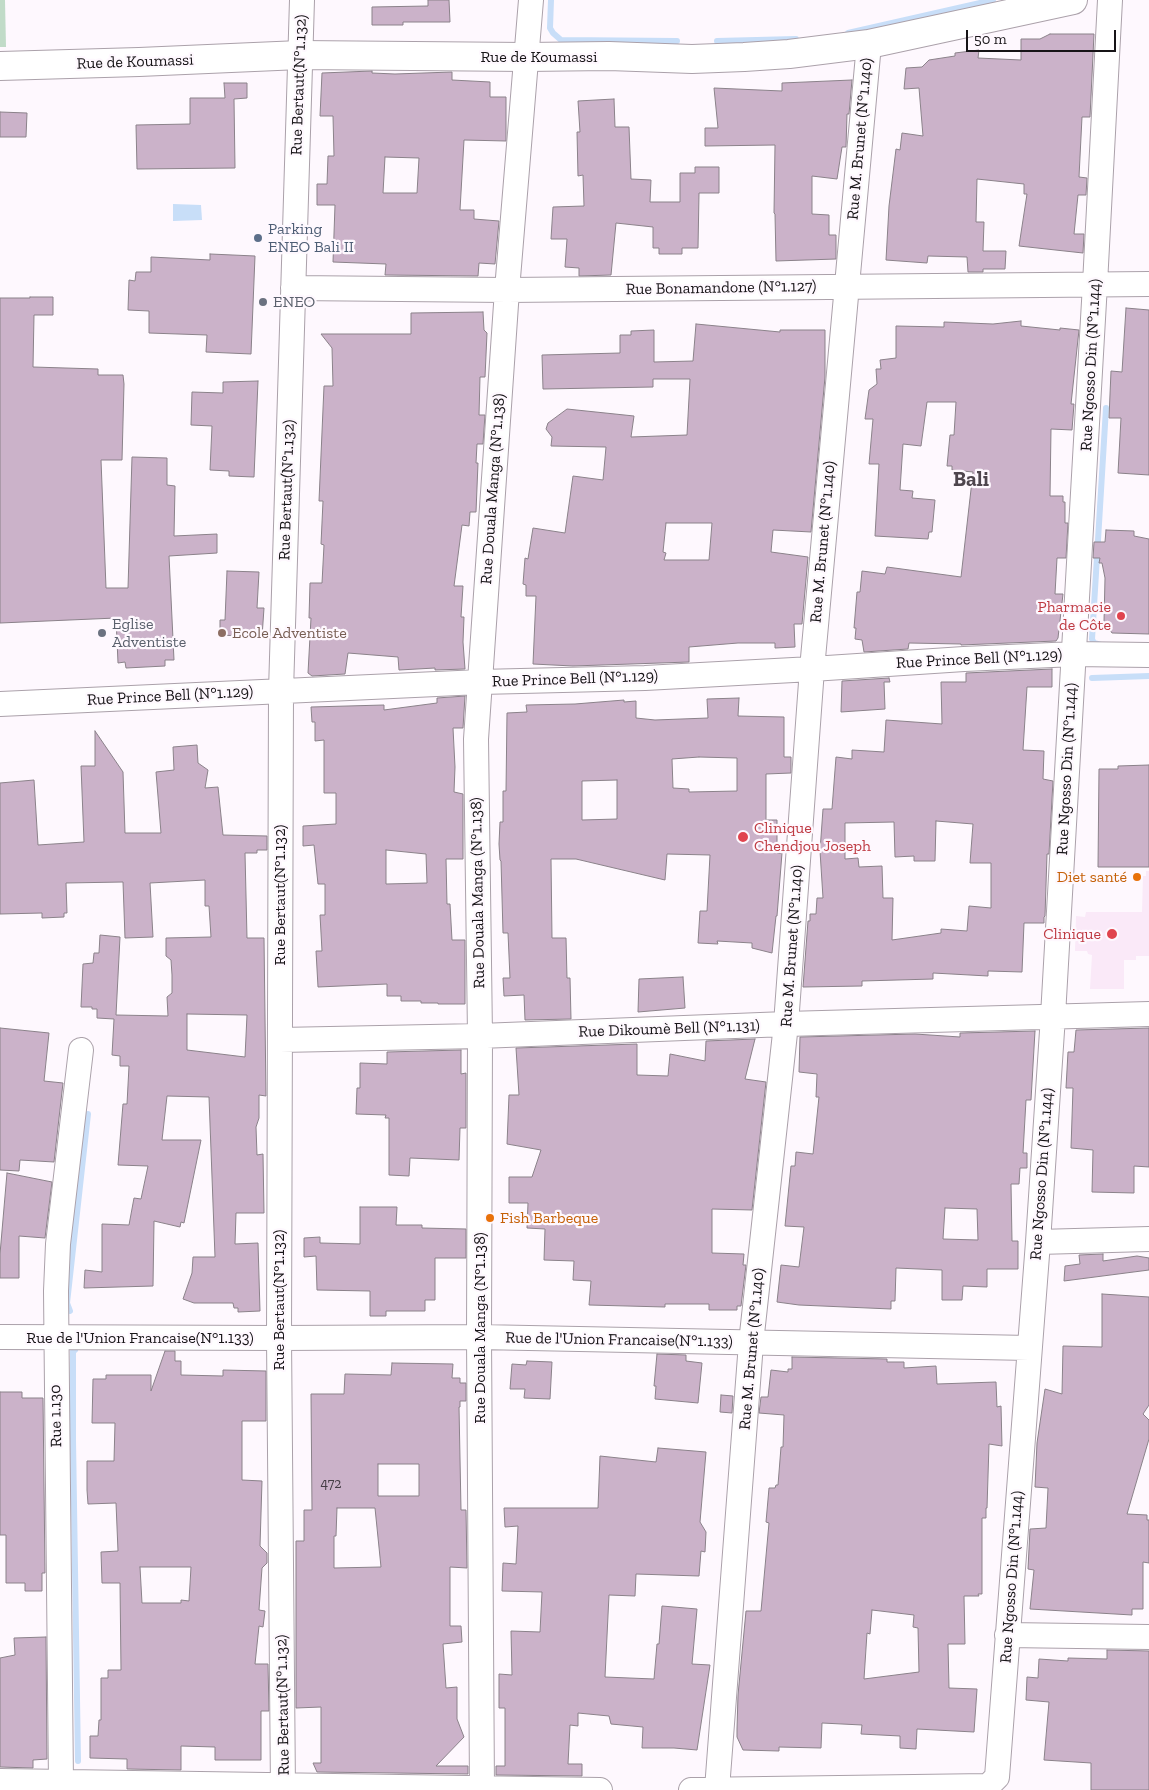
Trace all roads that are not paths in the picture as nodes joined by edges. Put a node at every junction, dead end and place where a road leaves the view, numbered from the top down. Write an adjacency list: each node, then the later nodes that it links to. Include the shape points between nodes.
1 (302, 0): 6 (street, Rue Bertaut(N°1.132))
2 (531, 0): 7 (street, Rue Douala Manga (N°1.138))
3 (1074, 0): 5 (main road, Rue de Koumassi)
4 (1110, 0): 9 (street, Rue Ngosso Din (N°1.144))
5 (869, 44): 7 (main road, Rue de Koumassi, via 736,58); 11 (street, Rue M. Brunet (N°1.140))
6 (300, 55): 7 (main road, Rue de Koumassi); 8 (main road, Rue de Koumassi); 12 (street, Rue Bertaut(N°1.132))
7 (526, 57): 13 (street, Rue Douala Manga (N°1.138))
8 (0, 66)
9 (1095, 284): 10 (street, Rue Bonamandone (N°1.127)); 11 (street, Rue Bonamandone (N°1.127)); 14 (street, Rue Ngosso Din (N°1.144))
10 (1149, 284)
11 (845, 287): 13 (street, Rue Bonamandone (N°1.127)); 16 (street, Rue M. Brunet (N°1.140))
12 (293, 288): 13 (street, Rue Bonamandone (N°1.127)); 18 (street, Rue Bertaut(N°1.132))
13 (507, 290): 17 (street, Rue Douala Manga (N°1.138))
14 (1074, 654): 15 (street, Rue Prince Bell (N°1.129)); 16 (street, Rue Prince Bell (N°1.129)); 21 (street, Rue Ngosso Din (N°1.144))
15 (1149, 655)
16 (812, 669): 17 (street, Rue Prince Bell (N°1.129)); 22 (street, Rue M. Brunet (N°1.140))
17 (480, 682): 18 (street, Rue Prince Bell (N°1.129)); 23 (street, Rue Douala Manga (N°1.138), via 476,739)
18 (281, 691): 19 (street, Rue Prince Bell (N°1.129)); 24 (street, Rue Bertaut(N°1.132))
19 (0, 704)
20 (1149, 1014): 21 (street, Rue Dikoumè Bell (N°1.131))
21 (1053, 1016): 22 (street, Rue Dikoumè Bell (N°1.131)); 27 (street, Rue Ngosso Din (N°1.144))
22 (786, 1024): 23 (street, Rue Dikoumè Bell (N°1.131)); 32 (street, Rue M. Brunet (N°1.140))
23 (480, 1036): 24 (street, Rue Dikoumè Bell (N°1.131)); 29 (street, Rue Douala Manga (N°1.138))
24 (280, 1040): 31 (street, Rue Bertaut(N°1.132))
25 (81, 1050): 30 (street, Rue 1.130, via 58,1244)
26 (1149, 1239): 27 (street)
27 (1038, 1242): 33 (street, Rue Ngosso Din (N°1.144))
28 (0, 1337): 30 (street, Rue de l'Union Francaise(N°1.133))
29 (479, 1337): 31 (street, Rue de l'Union Francaise(N°1.133)); 32 (street, Rue de l'Union Francaise(N°1.133)); 40 (street, Rue Douala Manga (N°1.138))
30 (56, 1338): 31 (street, Rue de l'Union Francaise(N°1.133)); 37 (street, Rue 1.130)
31 (278, 1338): 39 (street, Rue Bertaut(N°1.132))
32 (751, 1343): 33 (street, Rue de l'Union Francaise(N°1.133)); 41 (street, Rue M. Brunet (N°1.140))
33 (1029, 1348): 34 (street, Rue Ngosso Din (N°1.144))
34 (1007, 1635): 35 (street); 38 (street, Rue Ngosso Din (N°1.144))
35 (1149, 1637)
36 (0, 1781): 37 (street)
37 (61, 1783): 39 (street)
38 (1002, 1784): 41 (street)
39 (284, 1788): 40 (street)
40 (482, 1789): 42 (street)
41 (717, 1789): 43 (street)
42 (600, 1790)
43 (691, 1790)

